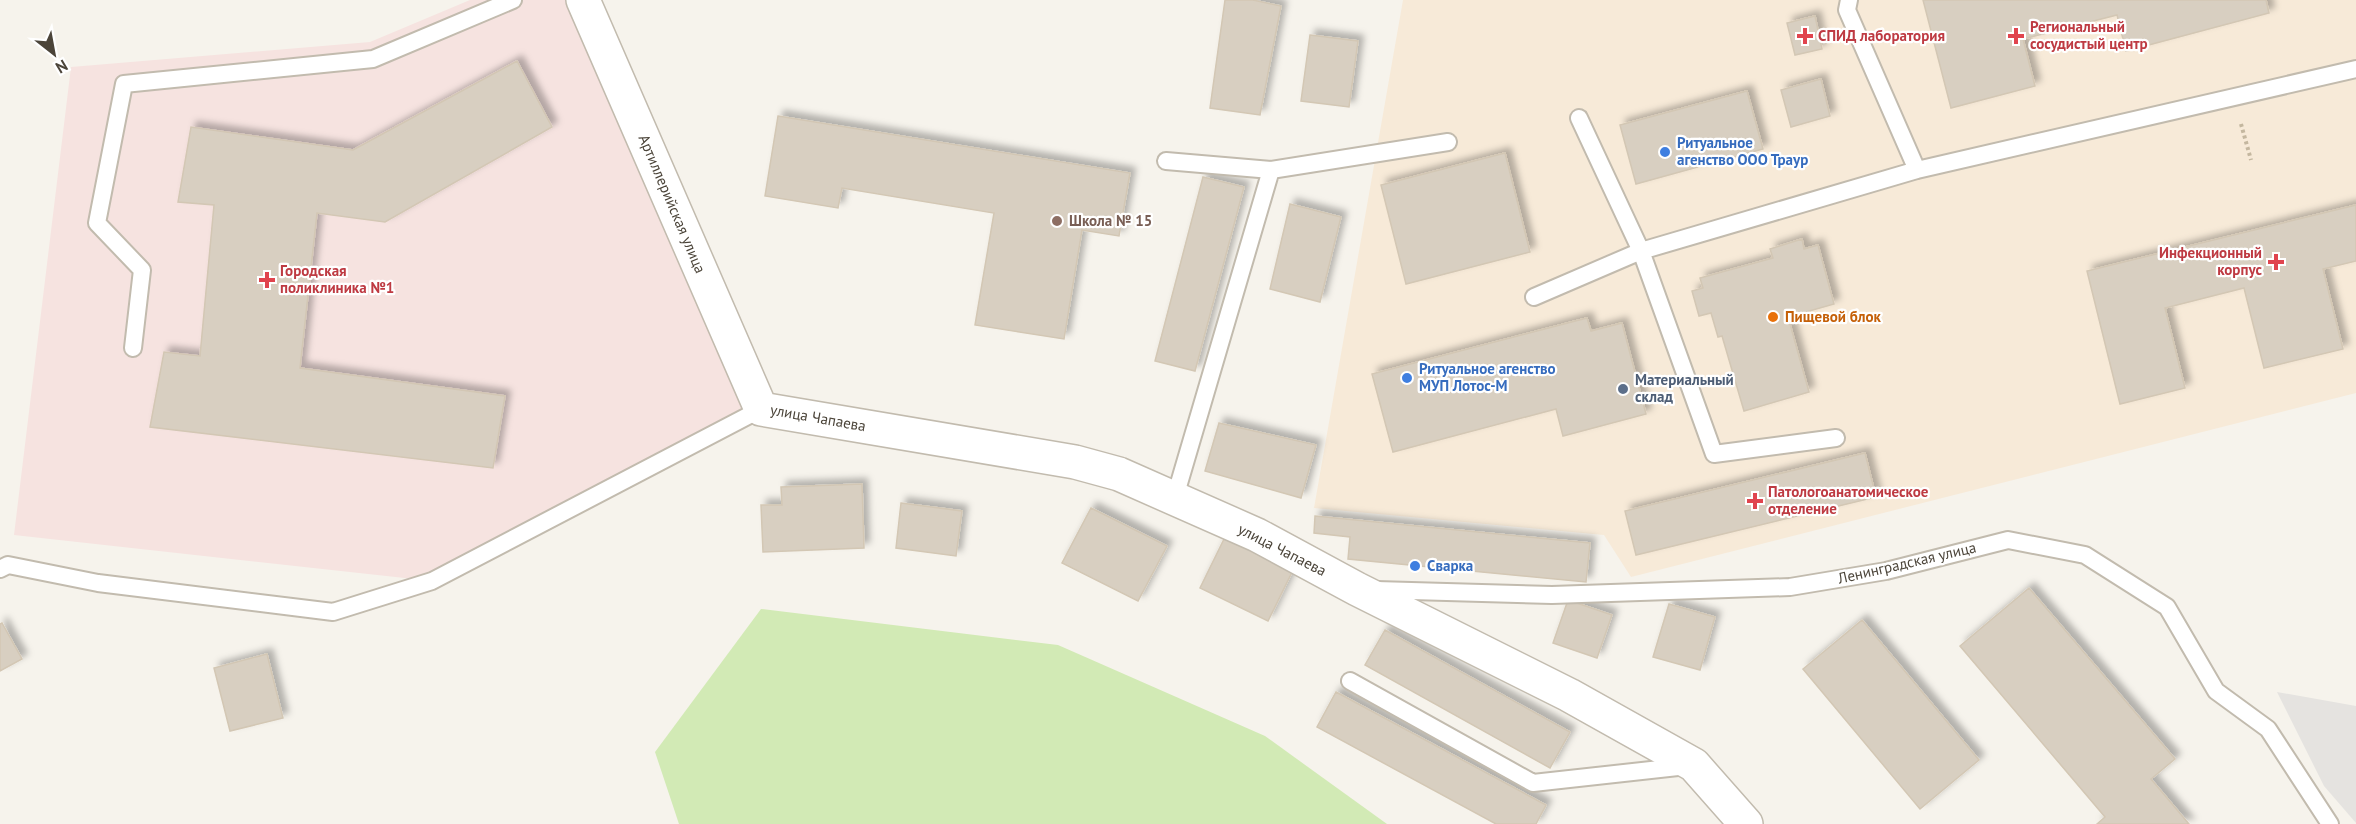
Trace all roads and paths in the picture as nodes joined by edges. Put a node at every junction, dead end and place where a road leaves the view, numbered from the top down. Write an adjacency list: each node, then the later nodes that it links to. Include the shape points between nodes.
1 (513, 0): 14 (lane, via 374,59 124,84 98,223 142,270)
2 (583, 0): 15 (street, Артиллерийская улица)
3 (1849, 0): 11 (lane, via 1847,10)
4 (2356, 68): 11 (lane)
5 (1580, 118): 12 (lane)
6 (2241, 124): 8 (path)
7 (1448, 142): 10 (lane)
8 (2251, 160)
9 (1166, 161): 10 (lane)
10 (1271, 170): 17 (lane)
11 (1917, 170): 12 (lane)
12 (1641, 251): 13 (lane); 16 (lane, via 1714,454)
13 (1534, 297)
14 (133, 348)
15 (761, 409): 17 (street, улица Чапаева, via 1075,462 1119,474); 18 (lane, via 432,580 333,612 98,583 8,565)
16 (1836, 438)
17 (1175, 497): 19 (street, улица Чапаева)
18 (0, 569)
19 (1356, 589): 21 (street, улица Чапаева, via 1569,695); 23 (lane, Ленинградская улица, via 1552,595 1790,587 1887,571 2008,540 2085,555 2167,607 2216,691 2268,729)
20 (1350, 681): 21 (lane, via 1533,783)
21 (1694, 765): 22 (street, улица Чапаева)
22 (1746, 824)
23 (2330, 824)

